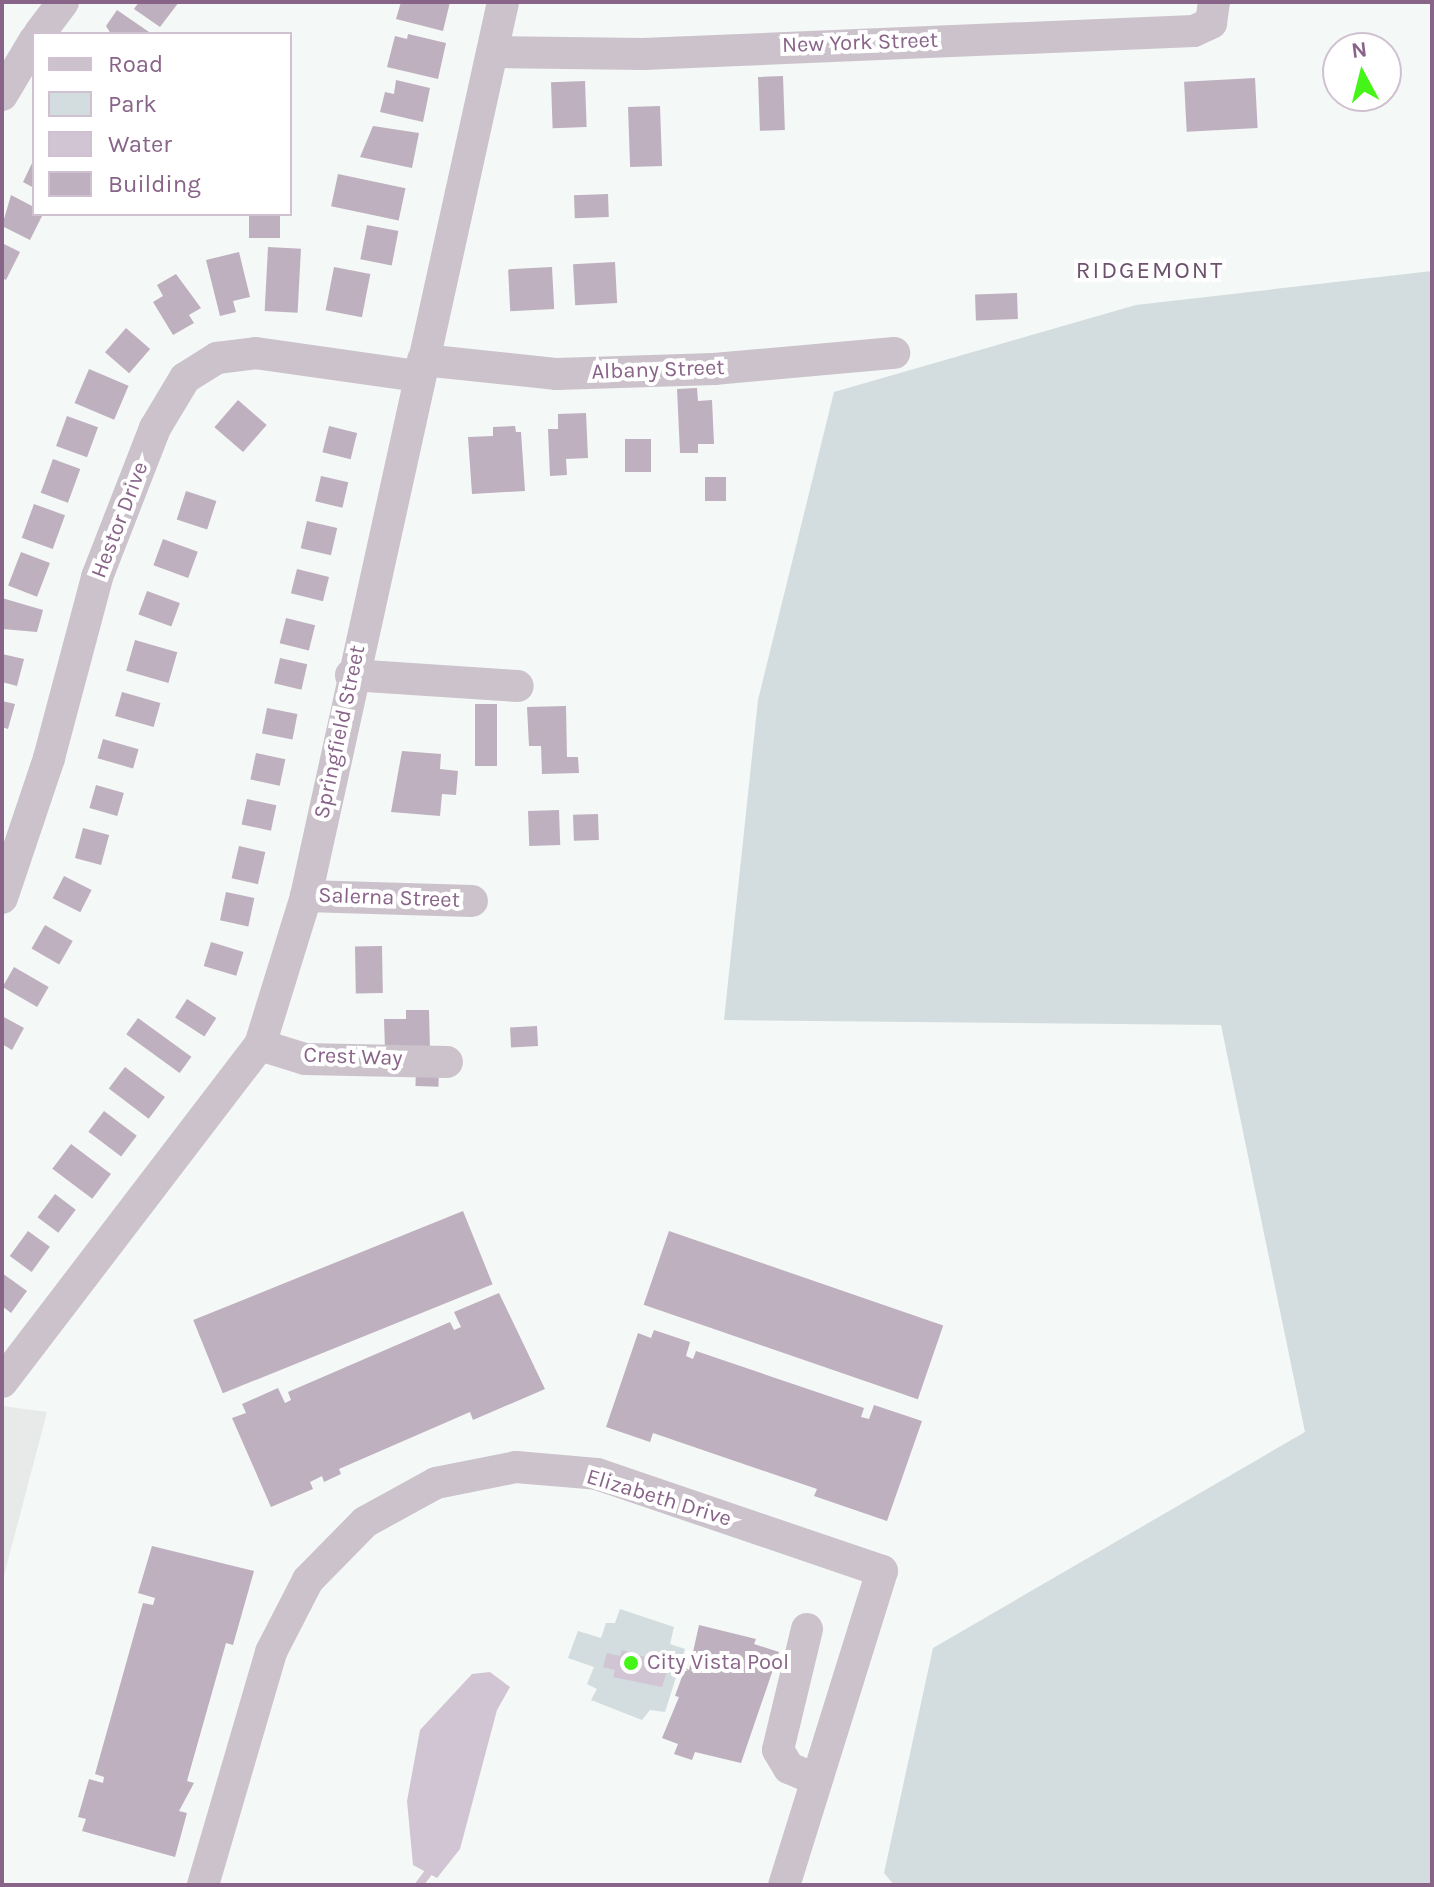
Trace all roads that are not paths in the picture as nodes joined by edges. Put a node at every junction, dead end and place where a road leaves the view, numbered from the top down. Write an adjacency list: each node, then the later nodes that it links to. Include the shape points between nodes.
1 (63, 2): 4 (street)
2 (503, 2): 6 (street, Springfield Street)
3 (1215, 7): 6 (street, New York Street, via 1205,28 1194,31 643,54)
4 (40, 32)
5 (32, 44): 7 (street)
6 (496, 52): 9 (street, Springfield Street)
7 (2, 95)
8 (894, 353): 9 (street, Albany Street, via 714,369 557,374)
9 (420, 368): 10 (street, Springfield Street); 13 (street, Hestor Drive, via 256,353 217,358 185,378 155,428 97,577 49,758)
10 (351, 675): 11 (street); 12 (street, Springfield Street)
11 (518, 686)
12 (306, 896): 14 (street, Salerna Street); 15 (street, Springfield Street)
13 (2, 898)
14 (472, 901)
15 (260, 1045): 16 (street, Crest Way, via 305,1059); 17 (street, Springfield Street)
16 (447, 1062)
17 (2, 1382)
18 (807, 1629): 19 (street, via 778,1750 789,1768)
19 (817, 1780): 20 (street, Elizabeth Drive, via 882,1571 597,1474 516,1467 436,1483 365,1522 308,1580 271,1652); 21 (street)
20 (203, 1885)
21 (784, 1885)

